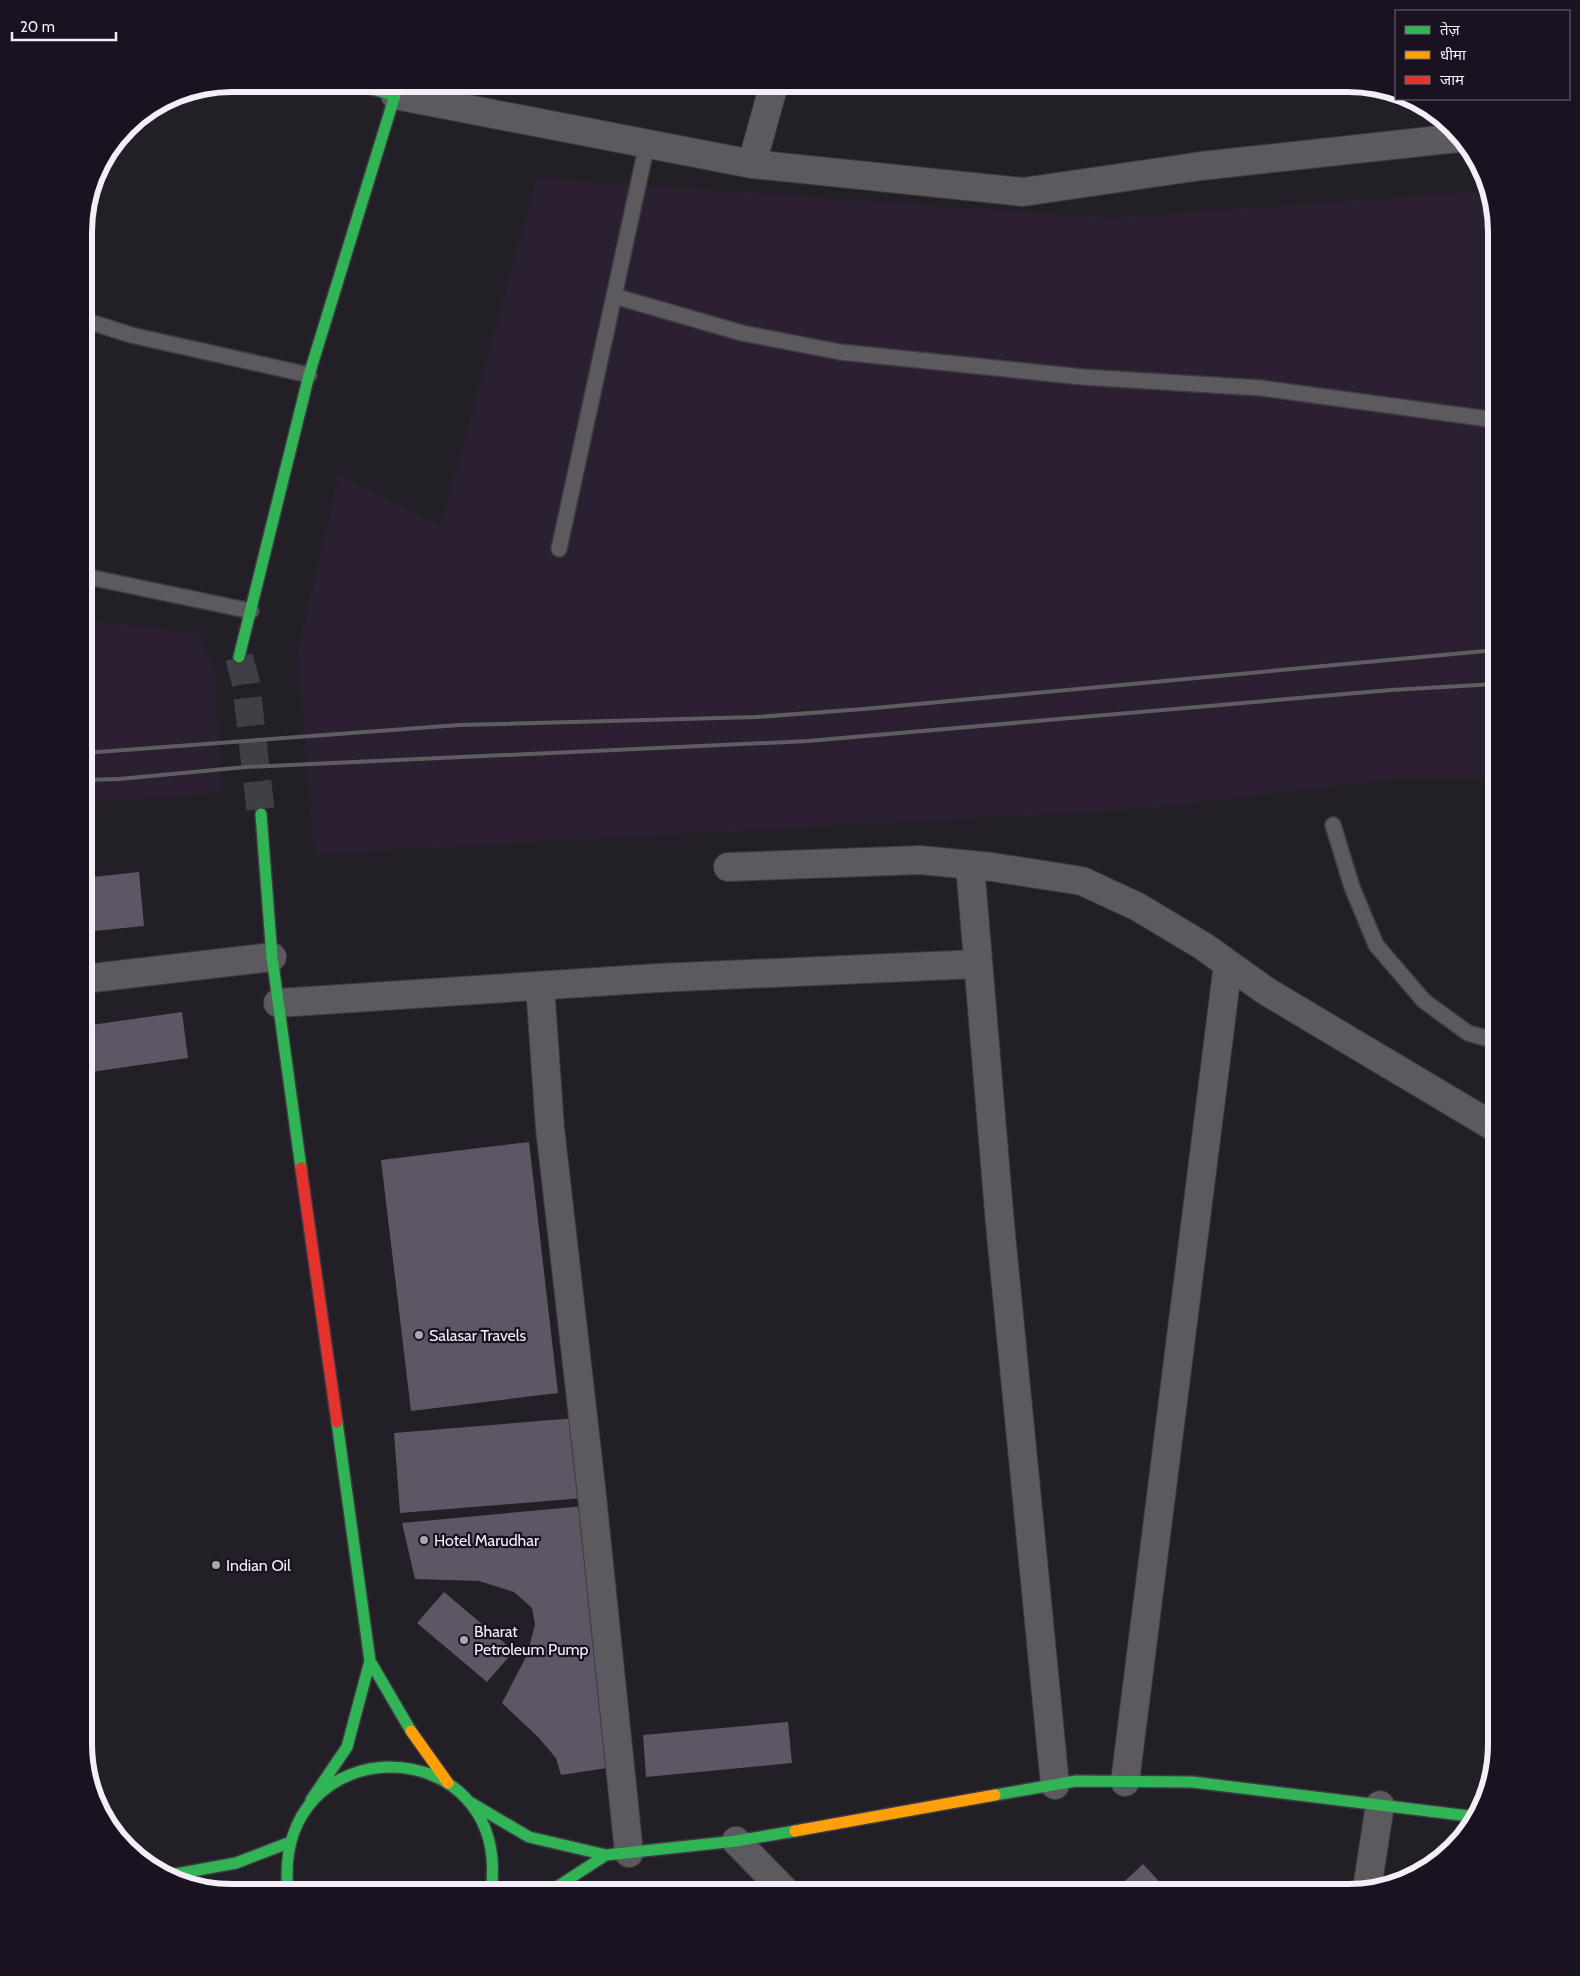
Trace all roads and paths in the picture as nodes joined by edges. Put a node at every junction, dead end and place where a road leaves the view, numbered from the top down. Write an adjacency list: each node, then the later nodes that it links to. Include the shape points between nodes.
1 (395, 93): 9 (street)
2 (414, 93): 5 (street)
3 (772, 93): 6 (street)
4 (1452, 139): 6 (street, via 1201,166 1023,192)
5 (647, 144): 6 (street); 7 (lane)
6 (752, 164)
7 (614, 296): 10 (lane, via 742,333 840,352 1083,377 1260,388); 11 (lane)
8 (93, 323): 9 (lane, via 131,335)
9 (309, 375): 13 (street)
10 (1488, 419)
11 (560, 549)
12 (93, 578): 13 (lane)
13 (251, 611): 14 (street)
14 (239, 657)
15 (261, 814): 19 (street)
16 (1333, 825): 25 (lane, via 1352,887 1376,945 1424,1001 1468,1033)
17 (970, 865): 18 (street, via 920,860); 20 (street); 21 (street, via 1082,881 1138,907)
18 (728, 868)
19 (272, 956): 22 (street); 24 (street)
20 (978, 964): 23 (street); 30 (street)
21 (1228, 964): 26 (street, via 1266,991); 28 (street)
22 (93, 978)
23 (540, 986): 24 (street); 37 (street, via 550,1128 591,1487)
24 (278, 1003): 27 (street)
25 (1488, 1039)
26 (1488, 1123)
27 (370, 1661): 29 (street, via 403,1719); 33 (street, via 347,1747)
28 (1125, 1782): 30 (street, via 1076,1781); 32 (street, via 1192,1782)
29 (448, 1783): 31 (street); 33 (street, via 412,1768 372,1766 336,1780)
30 (1055, 1785): 35 (street)
31 (468, 1801): 37 (street, via 529,1837); 41 (street, via 487,1831 494,1865)
32 (1380, 1805): 34 (street); 39 (street)
33 (306, 1807): 36 (street)
34 (1468, 1816)
35 (736, 1841): 37 (street); 43 (street)
36 (288, 1843): 38 (street, via 236,1863); 40 (street)
37 (618, 1854): 42 (street)
38 (180, 1873)
39 (1368, 1882)
40 (286, 1884)
41 (492, 1884)
42 (564, 1884)
43 (778, 1884)

